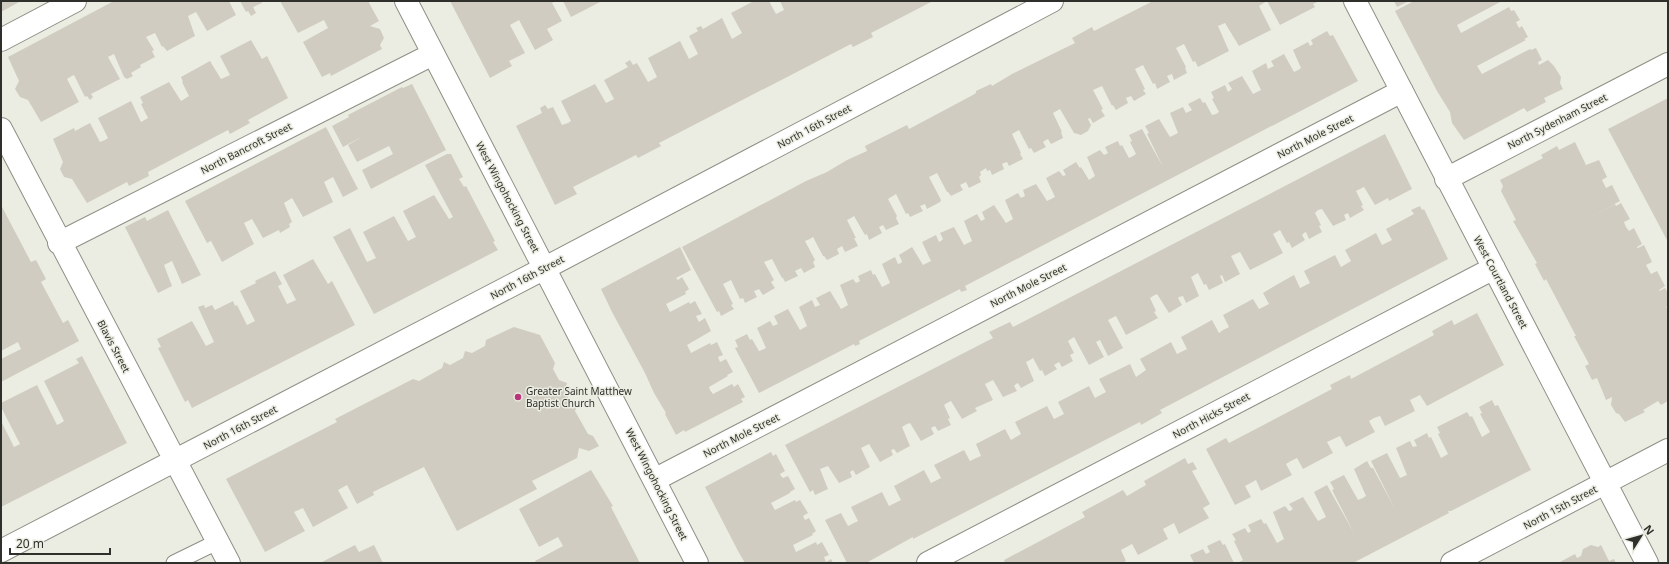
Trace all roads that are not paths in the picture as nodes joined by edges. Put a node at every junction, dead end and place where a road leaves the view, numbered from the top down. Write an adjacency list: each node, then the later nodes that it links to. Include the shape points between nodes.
1 (75, 1): 5 (street)
2 (406, 1): 6 (street, West Wingohocking Street)
3 (1052, 1): 12 (street, North 16th Street)
4 (1355, 1): 8 (street, West Courtland Street)
5 (1, 40)
6 (433, 54): 11 (street, North Bancroft Street); 12 (street, West Wingohocking Street)
7 (1668, 64): 10 (street, North Sydenham Street)
8 (1402, 91): 10 (street, West Courtland Street); 16 (street, North Mole Street)
9 (1, 129): 11 (street, Blavis Street)
10 (1446, 179): 13 (street, West Courtland Street)
11 (59, 242): 15 (street, Blavis Street)
12 (545, 268): 15 (street, North 16th Street); 16 (street, West Wingohocking Street)
13 (1494, 268): 17 (street, West Courtland Street); 23 (street, North Hicks Street)
14 (1668, 450): 17 (street, North 15th Street)
15 (175, 461): 18 (street, Blavis Street); 19 (street, North 16th Street)
16 (654, 480): 22 (street, West Wingohocking Street)
17 (1605, 483): 24 (street, North 15th Street); 25 (street, West Courtland Street)
18 (217, 542): 20 (lane); 21 (street, Blavis Street)
19 (1, 551)
20 (174, 563)
21 (228, 563)
22 (697, 563)
23 (928, 563)
24 (1452, 563)
25 (1647, 563)

